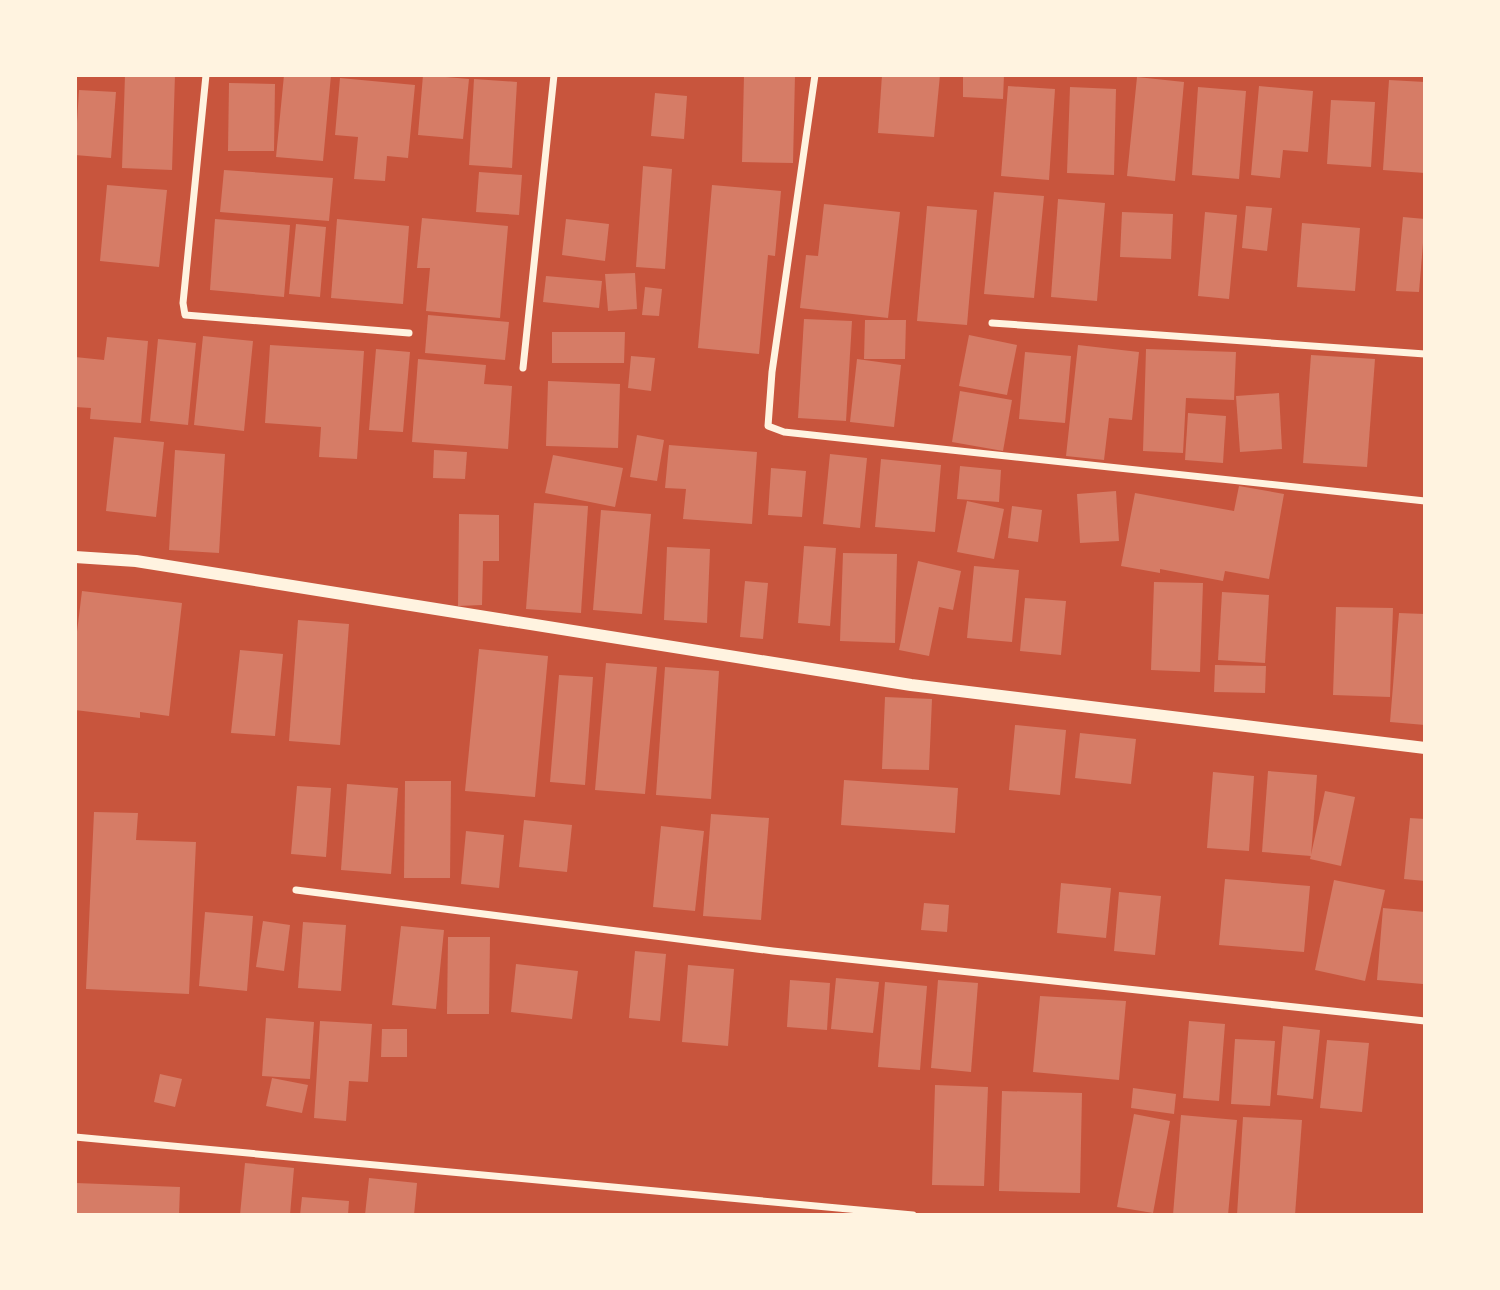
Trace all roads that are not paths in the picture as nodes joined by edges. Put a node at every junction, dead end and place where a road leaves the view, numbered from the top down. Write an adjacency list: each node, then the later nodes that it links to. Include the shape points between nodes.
1 (206, 75): 5 (street, via 185,315)
2 (554, 75): 7 (street)
3 (815, 75): 8 (street, via 768,426 784,432)
4 (992, 323): 6 (street)
5 (409, 333)
6 (1425, 355)
7 (523, 368)
8 (1425, 501)
9 (75, 557): 10 (street, via 136,561 911,685)
10 (1425, 748)
11 (296, 890): 12 (street, via 772,951)
12 (1425, 1021)
13 (75, 1137): 14 (street)
14 (854, 1212): 15 (street)
15 (913, 1215)

